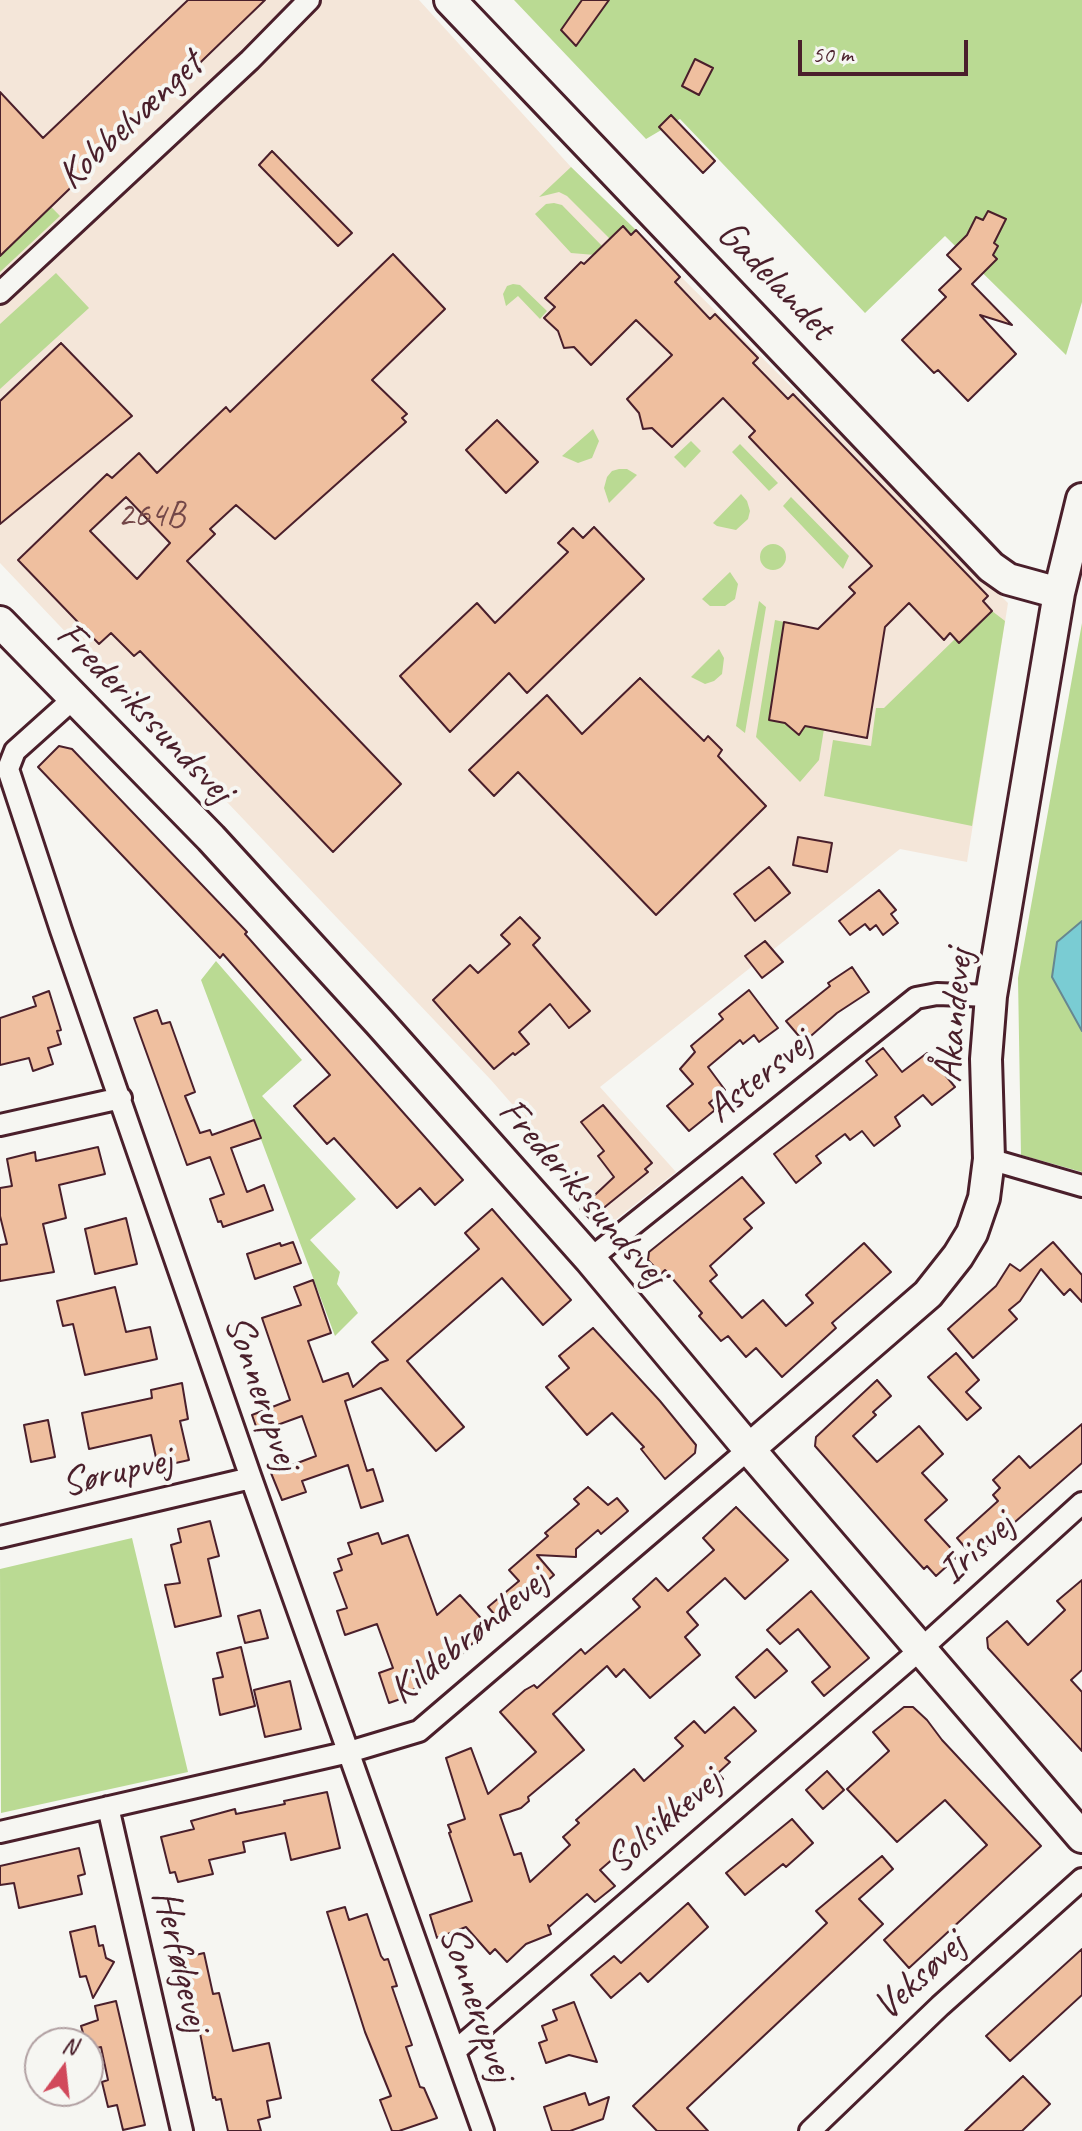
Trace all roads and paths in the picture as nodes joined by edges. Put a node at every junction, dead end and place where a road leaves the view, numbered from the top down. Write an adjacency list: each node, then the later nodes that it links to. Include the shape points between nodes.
1 (309, 0): 3 (street, Kobbelvænget)
2 (450, 0): 5 (street, Gadelandet, via 991,567 1008,579)
3 (0, 293)
4 (1082, 499): 5 (street, Åkandevej)
5 (1059, 593): 8 (street, Åkandevej)
6 (0, 622): 7 (street, Frederikssundsvej)
7 (73, 699): 9 (street, Sonnerupvej, via 15,751 8,769); 13 (street, Frederikssundsvej, via 211,838)
8 (991, 996): 11 (street, Åkandevej, via 986,1059); 13 (street, Astersvej, via 916,998)
9 (121, 1098): 10 (street); 15 (street, Sonnerupvej)
10 (0, 1125)
11 (989, 1159): 12 (street); 14 (street, Åkandevej, via 972,1233 928,1294)
12 (1082, 1186)
13 (590, 1259): 14 (street, Frederikssundsvej)
14 (749, 1449): 18 (street, Frederikssundsvej); 19 (street, Kildebrøndevej, via 419,1731)
15 (251, 1478): 17 (street, Sørupvej); 19 (street, Sonnerupvej)
16 (1082, 1503): 18 (street, Irisvej)
17 (0, 1537)
18 (921, 1649): 22 (street, Frederikssundsvej); 24 (street, Solsikkevej)
19 (349, 1752): 20 (street, Kildebrøndevej); 24 (street, Sonnerupvej)
20 (108, 1807): 21 (street, Kildebrøndevej); 25 (street, Herfølgevej)
21 (0, 1832)
22 (1082, 1837)
23 (1082, 1879): 27 (street, Veksøvej)
24 (455, 2051): 26 (street, Sonnerupvej)
25 (182, 2131)
26 (483, 2131)
27 (810, 2131)

